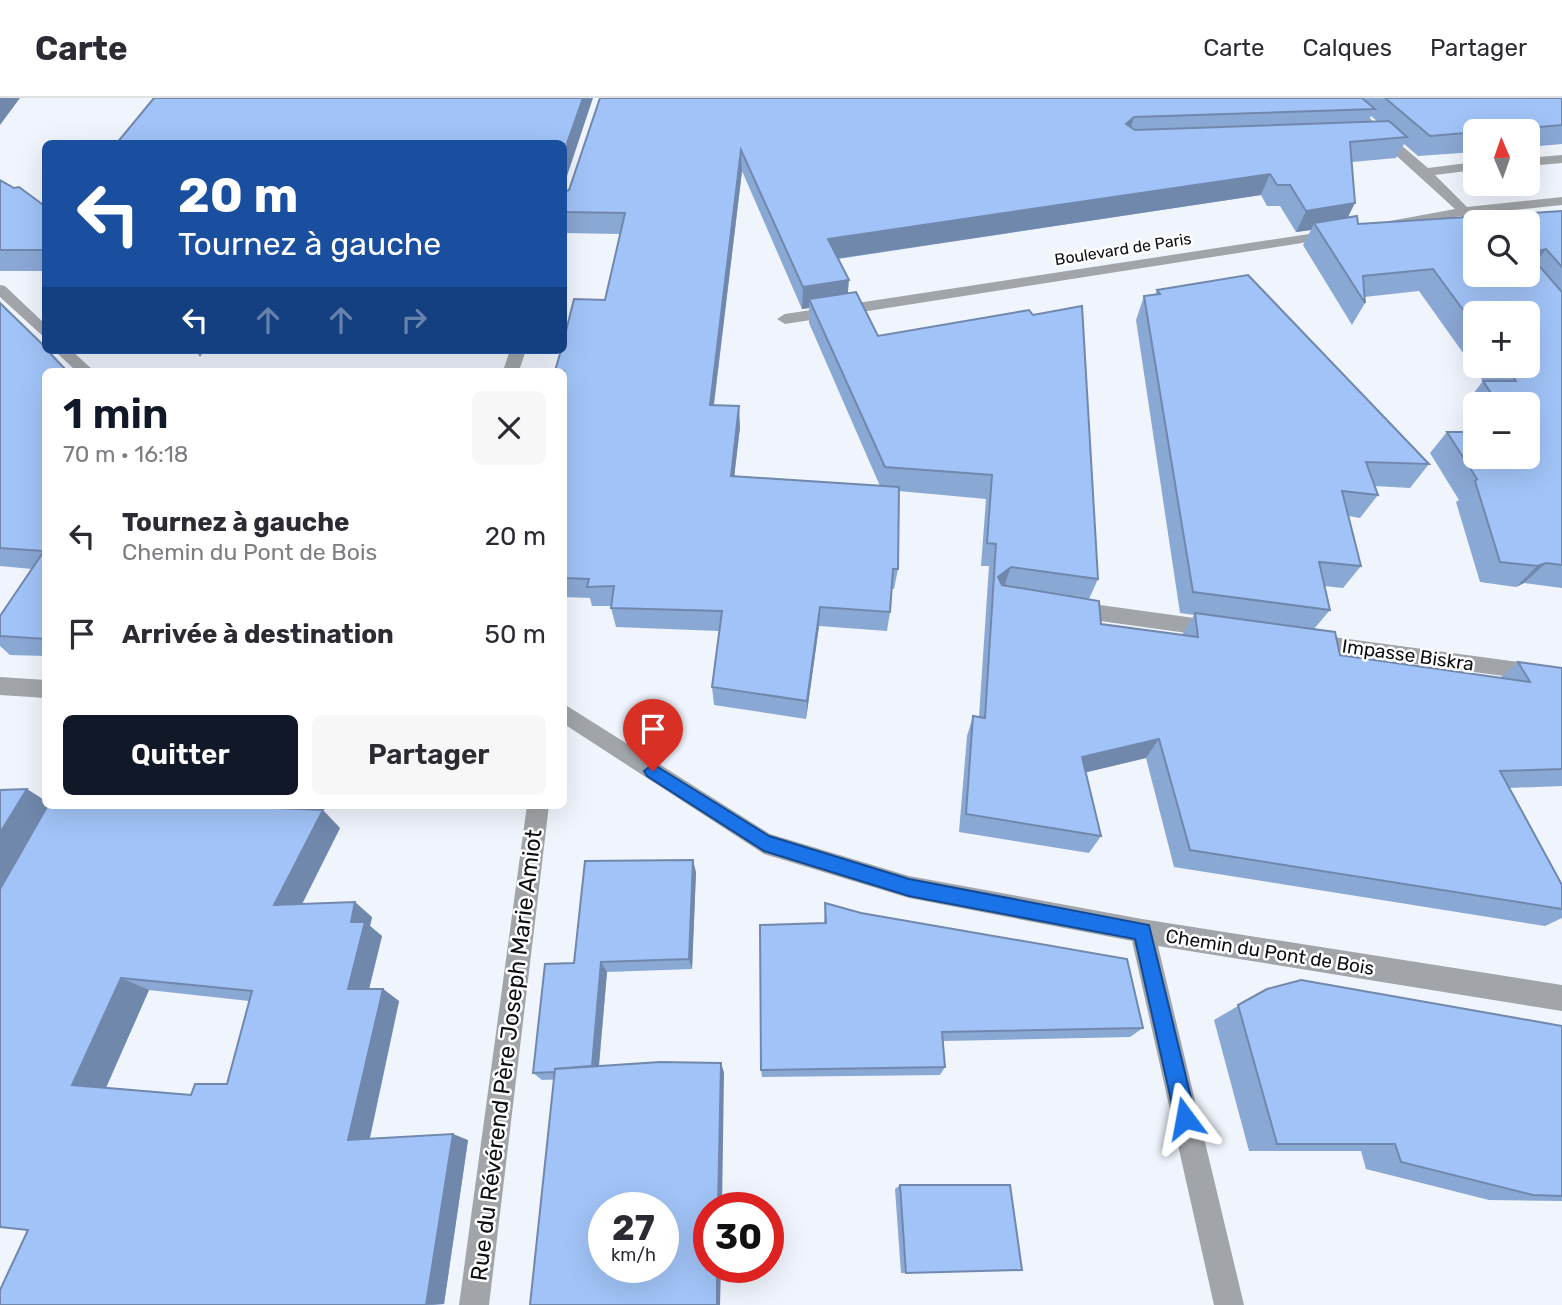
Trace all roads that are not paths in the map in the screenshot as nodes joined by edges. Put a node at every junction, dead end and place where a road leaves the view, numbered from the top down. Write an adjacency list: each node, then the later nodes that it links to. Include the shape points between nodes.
1 (1339, 98): 5 (street, via 1372,135)
2 (1562, 159): 3 (street)
3 (1540, 161)
4 (1463, 167): 5 (street)
5 (1425, 172): 7 (street)
6 (1562, 201): 8 (street)
7 (1464, 210)
8 (1487, 210)
9 (1463, 219): 10 (street)
10 (1377, 227)
11 (1349, 231): 13 (street, Boulevard de Paris)
12 (0, 289): 14 (street)
13 (785, 319)
14 (42, 330)
15 (67, 354): 16 (street)
16 (83, 368)
17 (1044, 605): 18 (street)
18 (1235, 631)
19 (1290, 639): 20 (street, Impasse Biskra)
20 (1562, 676)
21 (0, 686): 22 (street)
22 (42, 689)
23 (567, 715): 25 (street, Chemin du Pont de Bois, via 764,843 909,887)
24 (537, 809): 27 (street, Rue du Révérend Père Joseph Marie Amiot)
25 (1142, 931): 26 (street, Chemin du Pont de Bois); 28 (street)
26 (1562, 998)
27 (474, 1305)
28 (1229, 1305)

